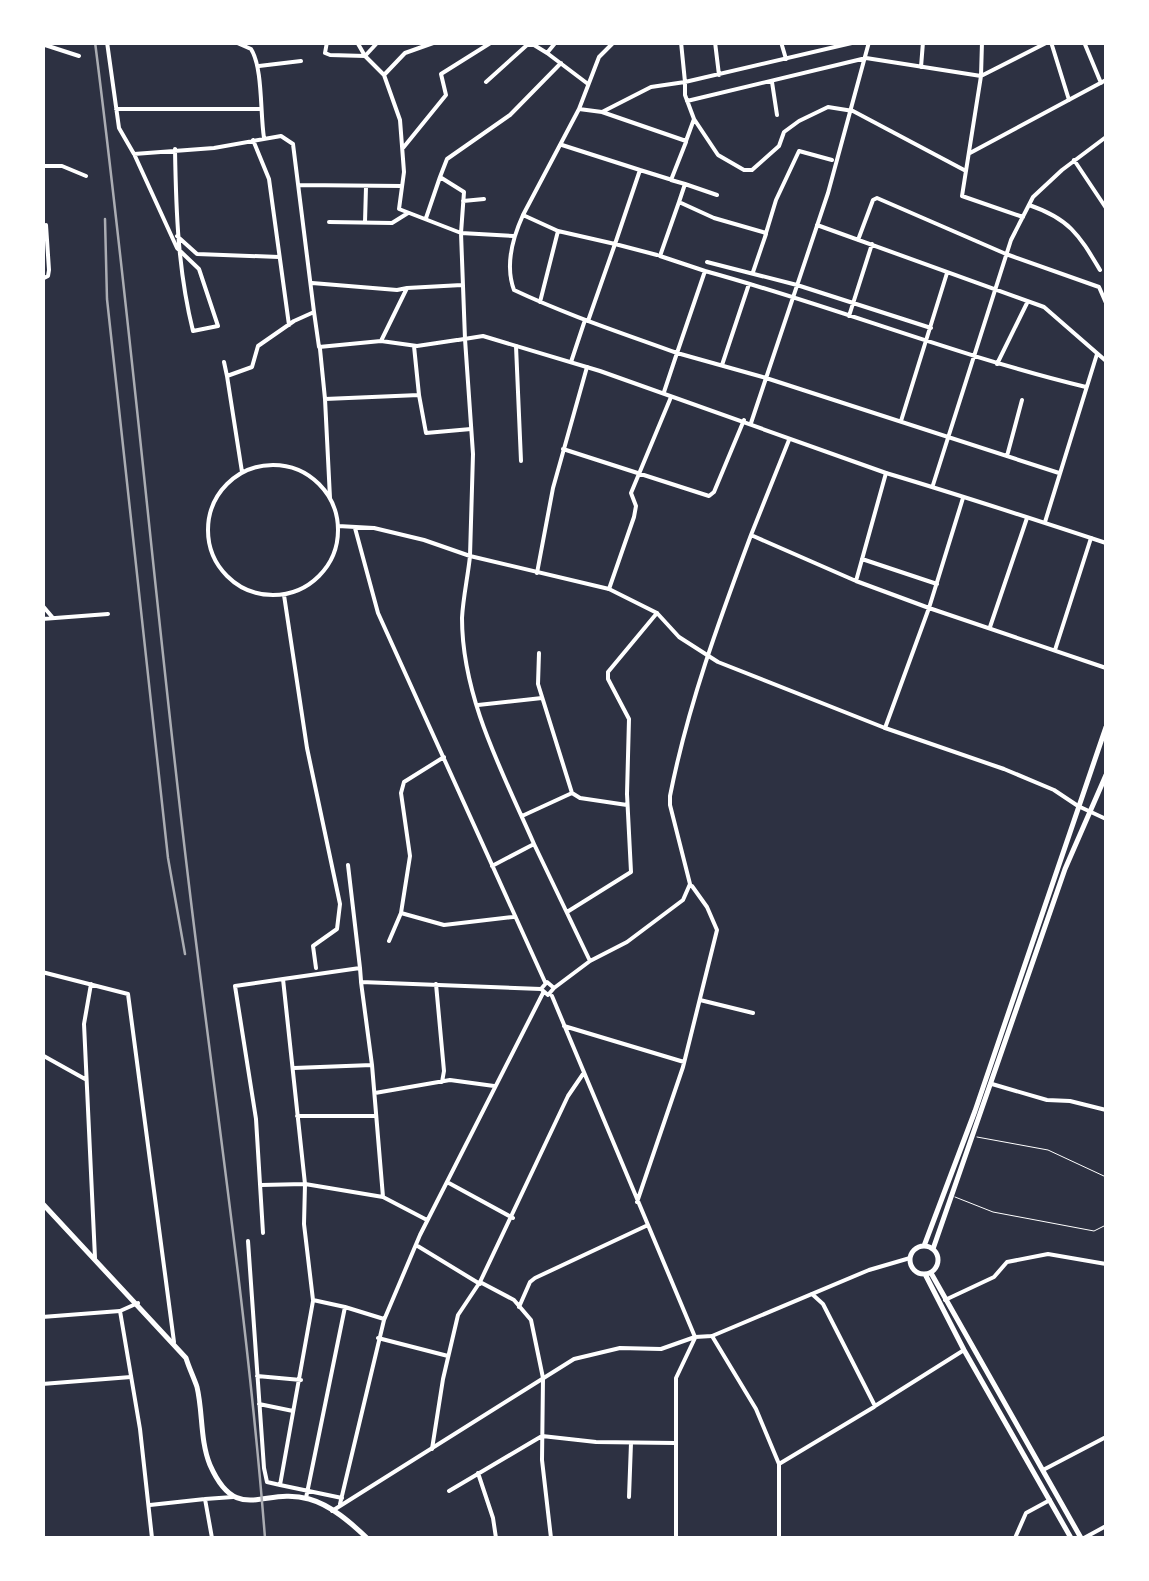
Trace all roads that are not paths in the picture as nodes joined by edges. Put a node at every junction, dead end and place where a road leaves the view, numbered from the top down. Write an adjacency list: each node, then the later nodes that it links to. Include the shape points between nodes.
1 (107, 42): 39 (street)
2 (234, 42): 27 (street, via 251,49)
3 (327, 42): 22 (street, via 330,55)
4 (357, 42): 22 (street)
5 (378, 42): 22 (street)
6 (436, 42): 30 (street, via 405,52)
7 (492, 42): 51 (street, via 441,74 446,95)
8 (556, 42): 20 (street)
9 (614, 42): 36 (street)
10 (682, 42): 34 (street)
11 (715, 42): 29 (street)
12 (781, 42): 24 (street)
13 (856, 42): 24 (street)
14 (869, 42): 23 (street)
15 (923, 42): 28 (street)
16 (982, 42): 31 (street)
17 (1049, 42): 31 (street); 37 (street)
18 (1084, 42): 32 (street)
19 (44, 44): 21 (street)
20 (547, 53): 26 (street); 33 (street, via 527,45)
21 (79, 56)
22 (365, 56): 30 (street)
23 (866, 58): 28 (street); 35 (street); 42 (street)
24 (786, 59): 29 (street)
25 (300, 61): 27 (street)
26 (561, 63): 36 (street); 61 (street, via 510,114 448,159)
27 (259, 66): 40 (street)
28 (921, 67): 31 (street)
29 (719, 74): 34 (street)
30 (384, 76): 51 (street)
31 (981, 76): 54 (street)
32 (1104, 81): 37 (street)
33 (486, 82)
34 (685, 82): 38 (street); 43 (street, via 651,88)
35 (772, 82): 38 (street); 44 (street)
36 (588, 84): 41 (street)
37 (1069, 100): 54 (street)
38 (687, 101): 45 (street)
39 (116, 109): 40 (street); 53 (street)
40 (259, 109): 47 (street)
41 (579, 109): 43 (street); 50 (street)
42 (853, 110): 45 (street, via 828,107 799,121 752,170 718,155); 59 (street); 80 (street)
43 (602, 112): 49 (street)
44 (776, 115)
45 (694, 119): 49 (street)
46 (1106, 136): 56 (street)
47 (264, 138): 48 (street); 63 (street, via 281,136 293,144)
48 (253, 140): 52 (street); 92 (street, via 268,179)
49 (686, 141): 62 (street)
50 (562, 145): 58 (street); 74 (street)
51 (402, 148): 65 (street)
52 (175, 149): 53 (street); 84 (street)
53 (134, 154): 89 (street)
54 (968, 154): 59 (street)
55 (832, 160): 83 (street, via 799,151)
56 (1074, 160): 71 (street); 72 (street)
57 (42, 166): 60 (street)
58 (640, 170): 62 (street); 87 (street)
59 (966, 171): 75 (street, via 962,197)
60 (86, 176)
61 (440, 176): 69 (street, via 464,192); 76 (street)
62 (671, 180): 64 (street)
63 (298, 184): 66 (street); 99 (street)
64 (685, 184): 67 (street); 70 (street)
65 (402, 186): 66 (street); 73 (street, via 398,207)
66 (366, 187): 78 (street)
67 (717, 195)
68 (484, 200): 69 (street)
69 (463, 201): 82 (street)
70 (679, 202): 83 (street); 91 (street)
71 (1029, 205): 75 (street); 94 (street, via 1056,214 1078,232)
72 (1106, 208)
73 (408, 214): 76 (street); 78 (street, via 392,223)
74 (523, 216): 81 (street); 85 (street)
75 (1023, 216): 90 (street)
76 (426, 218): 82 (street)
77 (328, 222): 78 (street)
78 (365, 222)
79 (46, 225): 98 (street, via 50,270)
80 (817, 225): 86 (street); 102 (street)
81 (558, 231): 87 (street); 107 (street)
82 (461, 232): 85 (street); 101 (street)
83 (766, 234): 96 (street)
84 (176, 236): 89 (street); 92 (street, via 198,254)
85 (513, 236): 107 (street, via 514,290)
86 (858, 240): 88 (street); 90 (street, via 876,198)
87 (615, 244): 91 (street); 112 (street)
88 (872, 244): 97 (street); 109 (street)
89 (177, 248): 89 (street, via 199,269 218,326 193,331)
90 (1006, 254): 104 (street); 108 (street, via 1099,286)
91 (660, 256): 95 (street)
92 (280, 257): 113 (street)
93 (708, 262): 96 (street)
94 (1100, 270)
95 (705, 271): 100 (street); 122 (street)
96 (753, 272): 102 (street)
97 (948, 272): 104 (street); 114 (street)
98 (42, 279)
99 (310, 283): 103 (street); 110 (street)
100 (749, 284): 105 (street); 128 (street)
101 (463, 285): 103 (street); 115 (street)
102 (797, 286): 105 (street); 109 (street)
103 (407, 288): 116 (street)
104 (994, 288): 106 (street); 123 (street)
105 (793, 298): 111 (street); 131 (street)
106 (1028, 301): 121 (street, via 1056,314); 127 (street)
107 (540, 302): 112 (street)
108 (1106, 303)
109 (853, 304): 111 (street); 114 (street)
110 (314, 312): 113 (street); 120 (street)
111 (850, 316): 117 (street)
112 (587, 320): 122 (street); 126 (street)
113 (289, 325): 130 (street, via 258,346 252,368)
114 (930, 328): 117 (street)
115 (462, 339): 118 (street); 119 (street, via 483,336); 141 (street)
116 (381, 342): 118 (street); 120 (street)
117 (926, 342): 123 (street); 139 (street)
118 (414, 346): 134 (street)
119 (516, 346): 126 (street); 146 (street)
120 (320, 347): 136 (street)
121 (1098, 352): 124 (street); 132 (street)
122 (677, 353): 128 (street); 133 (street)
123 (972, 358): 127 (street); 142 (street)
124 (1106, 361)
125 (224, 362): 130 (street)
126 (571, 362): 129 (street)
127 (996, 364): 132 (street)
128 (722, 365): 131 (street)
129 (588, 367): 133 (street); 144 (street)
130 (227, 376): 147 (street)
131 (766, 378): 139 (street); 140 (street)
132 (1086, 386): 150 (street)
133 (664, 392): 135 (street)
134 (420, 395): 136 (street); 141 (street, via 426,433)
135 (671, 395): 138 (street); 148 (street)
136 (324, 399): 152 (street)
137 (1022, 400): 145 (street)
138 (744, 420): 140 (street); 148 (street, via 709,496)
139 (901, 421): 142 (street)
140 (751, 422): 143 (street)
141 (472, 429): 161 (street)
142 (948, 436): 145 (street); 151 (street)
143 (790, 437): 149 (street); 158 (street)
144 (563, 450): 148 (street); 163 (street)
145 (1007, 456): 150 (street)
146 (521, 461)
147 (242, 472): 152 (street, via 282,464 318,482); 167 (street, via 213,502 211,552 229,579 246,590)
148 (638, 473): 166 (street, via 631,493 634,517)
149 (886, 473): 151 (street); 162 (street)
150 (1060, 473): 155 (street)
151 (933, 485): 153 (street)
152 (330, 498): 156 (street)
153 (963, 498): 154 (street); 165 (street)
154 (1028, 516): 155 (street); 174 (street)
155 (1045, 522): 159 (street)
156 (338, 526): 157 (street); 167 (street, via 324,571)
157 (355, 528): 161 (street); 183 (street, via 378,614)
158 (751, 535): 164 (street); 177 (street)
159 (1090, 538): 160 (street); 175 (street)
160 (1106, 543)
161 (470, 556): 163 (street); 180 (street, via 462,618)
162 (862, 559): 164 (street); 165 (street)
163 (536, 573): 166 (street)
164 (856, 581): 169 (street)
165 (936, 584): 169 (street)
166 (608, 588): 170 (street)
167 (284, 594): 200 (street, via 306,748 340,904 337,928 313,946)
168 (42, 604): 172 (street)
169 (929, 608): 174 (street); 182 (street)
170 (657, 613): 177 (street); 186 (street, via 608,672 629,718)
171 (108, 614): 172 (street)
172 (52, 618): 173 (street)
173 (42, 619)
174 (990, 627): 175 (street)
175 (1055, 650): 178 (street)
176 (539, 653): 179 (street)
177 (706, 656): 182 (street); 194 (street, via 670,804)
178 (1106, 668)
179 (542, 698): 180 (street); 185 (street)
180 (478, 706): 189 (street)
181 (1106, 727): 187 (main road)
182 (885, 728): 187 (street, via 1004,769)
183 (444, 756): 193 (street); 196 (street, via 404,782 410,856)
184 (1106, 776): 188 (main road)
185 (572, 793): 186 (street); 189 (street)
186 (628, 805): 195 (street, via 630,872)
187 (1078, 806): 188 (street); 243 (main road)
188 (1092, 814): 190 (street); 221 (main road, via 1065,869)
189 (522, 816): 191 (street)
190 (1106, 819)
191 (534, 844): 193 (street); 195 (street)
192 (348, 865): 201 (street)
193 (492, 866): 197 (street)
194 (690, 884): 199 (street, via 683,900); 211 (street, via 717,930)
195 (566, 912): 199 (street)
196 (401, 913): 197 (street, via 444,926); 198 (street)
197 (513, 916): 205 (street)
198 (389, 941)
199 (590, 961): 208 (street)
200 (316, 968)
201 (360, 968): 203 (street); 204 (street)
202 (42, 972): 206 (street)
203 (283, 979): 217 (street); 231 (street, via 235,986)
204 (361, 982): 207 (street); 216 (street)
205 (545, 982): 208 (street); 209 (street)
206 (91, 984): 219 (street); 262 (street, via 128,994)
207 (436, 984): 209 (street); 220 (street)
208 (554, 988): 210 (street)
209 (542, 991): 210 (street); 222 (street)
210 (551, 994): 213 (street)
211 (700, 1000): 212 (street); 215 (street)
212 (753, 1013)
213 (564, 1026): 215 (street); 218 (street)
214 (42, 1056): 219 (street)
215 (684, 1062): 234 (street)
216 (372, 1066): 217 (street); 223 (street)
217 (294, 1068): 225 (street)
218 (583, 1074): 234 (street); 236 (street)
219 (86, 1079): 245 (street)
220 (442, 1082): 222 (street); 223 (street)
221 (992, 1084): 224 (street); 227 (main road)
222 (494, 1086): 229 (street)
223 (374, 1093): 226 (street)
224 (1106, 1110)
225 (297, 1116): 226 (street); 230 (street)
226 (376, 1116): 233 (street)
227 (973, 1136): 228 (lane, via 1048,1150); 232 (main road)
228 (1106, 1177)
229 (446, 1182): 236 (street); 237 (street)
230 (305, 1184): 231 (street); 233 (street); 251 (street)
231 (261, 1185): 240 (street)
232 (952, 1196): 238 (lane, via 1010,1215 1094,1230); 244 (main road)
233 (383, 1197): 237 (street)
234 (637, 1202): 239 (street)
235 (42, 1204): 245 (main road)
236 (514, 1218): 249 (street)
237 (427, 1220): 242 (street)
238 (1106, 1225)
239 (648, 1226): 254 (street, via 535,1278); 260 (street)
240 (263, 1232)
241 (248, 1241): 265 (street)
242 (416, 1244): 249 (street); 258 (street)
243 (924, 1246): 244 (main road); 246 (main road)
244 (933, 1249): 248 (main road, via 938,1261)
245 (95, 1258): 253 (main road)
246 (910, 1258): 248 (main road, via 914,1270); 250 (street)
247 (1106, 1264): 252 (street, via 1048,1254 1007,1262 994,1277)
248 (928, 1273): 252 (main road); 263 (main road)
249 (480, 1283): 254 (street); 264 (street, via 458,1316)
250 (811, 1293): 259 (street); 271 (street, via 823,1304)
251 (313, 1300): 255 (street); 268 (street)
252 (945, 1300): 279 (main road)
253 (138, 1303): 256 (street); 262 (main road)
254 (519, 1307): 267 (street, via 531,1320)
255 (346, 1308): 258 (street); 282 (street)
256 (120, 1311): 257 (street); 266 (street)
257 (42, 1317)
258 (384, 1320): 261 (street)
259 (712, 1336): 260 (street); 278 (street, via 756,1409)
260 (695, 1337): 267 (street, via 661,1349 602,1351); 276 (street, via 676,1378)
261 (378, 1338): 264 (street); 289 (street)
262 (174, 1342): 285 (main road, via 197,1387 209,1463)
263 (964, 1350): 271 (street); 288 (main road)
264 (448, 1356): 277 (street)
265 (257, 1376): 268 (street); 270 (street)
266 (131, 1378): 269 (street); 290 (street)
267 (544, 1378): 273 (street); 277 (street)
268 (300, 1380): 272 (street)
269 (42, 1384)
270 (259, 1404): 272 (street); 281 (street, via 266,1479)
271 (875, 1406): 278 (street)
272 (294, 1412): 281 (street)
273 (542, 1436): 275 (street); 280 (street); 297 (street)
274 (1106, 1437): 279 (street)
275 (631, 1443): 276 (street); 284 (street)
276 (675, 1443): 298 (street)
277 (432, 1449): 289 (street)
278 (779, 1464): 299 (street)
279 (1043, 1470): 302 (main road)
280 (478, 1473): 283 (street); 296 (street)
281 (280, 1484): 282 (street)
282 (308, 1490): 286 (street); 289 (street)
283 (449, 1491)
284 (628, 1497)
285 (233, 1498): 286 (main road); 287 (street)
286 (306, 1498): 291 (main road)
287 (205, 1499): 290 (street); 294 (street)
288 (1050, 1500): 300 (street, via 1026,1513); 301 (main road)
289 (341, 1501): 291 (street)
290 (150, 1505): 293 (street)
291 (332, 1511): 295 (main road)
292 (1106, 1526): 302 (street)
293 (152, 1538)
294 (212, 1538)
295 (367, 1538)
296 (496, 1538)
297 (552, 1538)
298 (676, 1538)
299 (779, 1538)
300 (1014, 1538)
301 (1072, 1538)
302 (1082, 1538)

